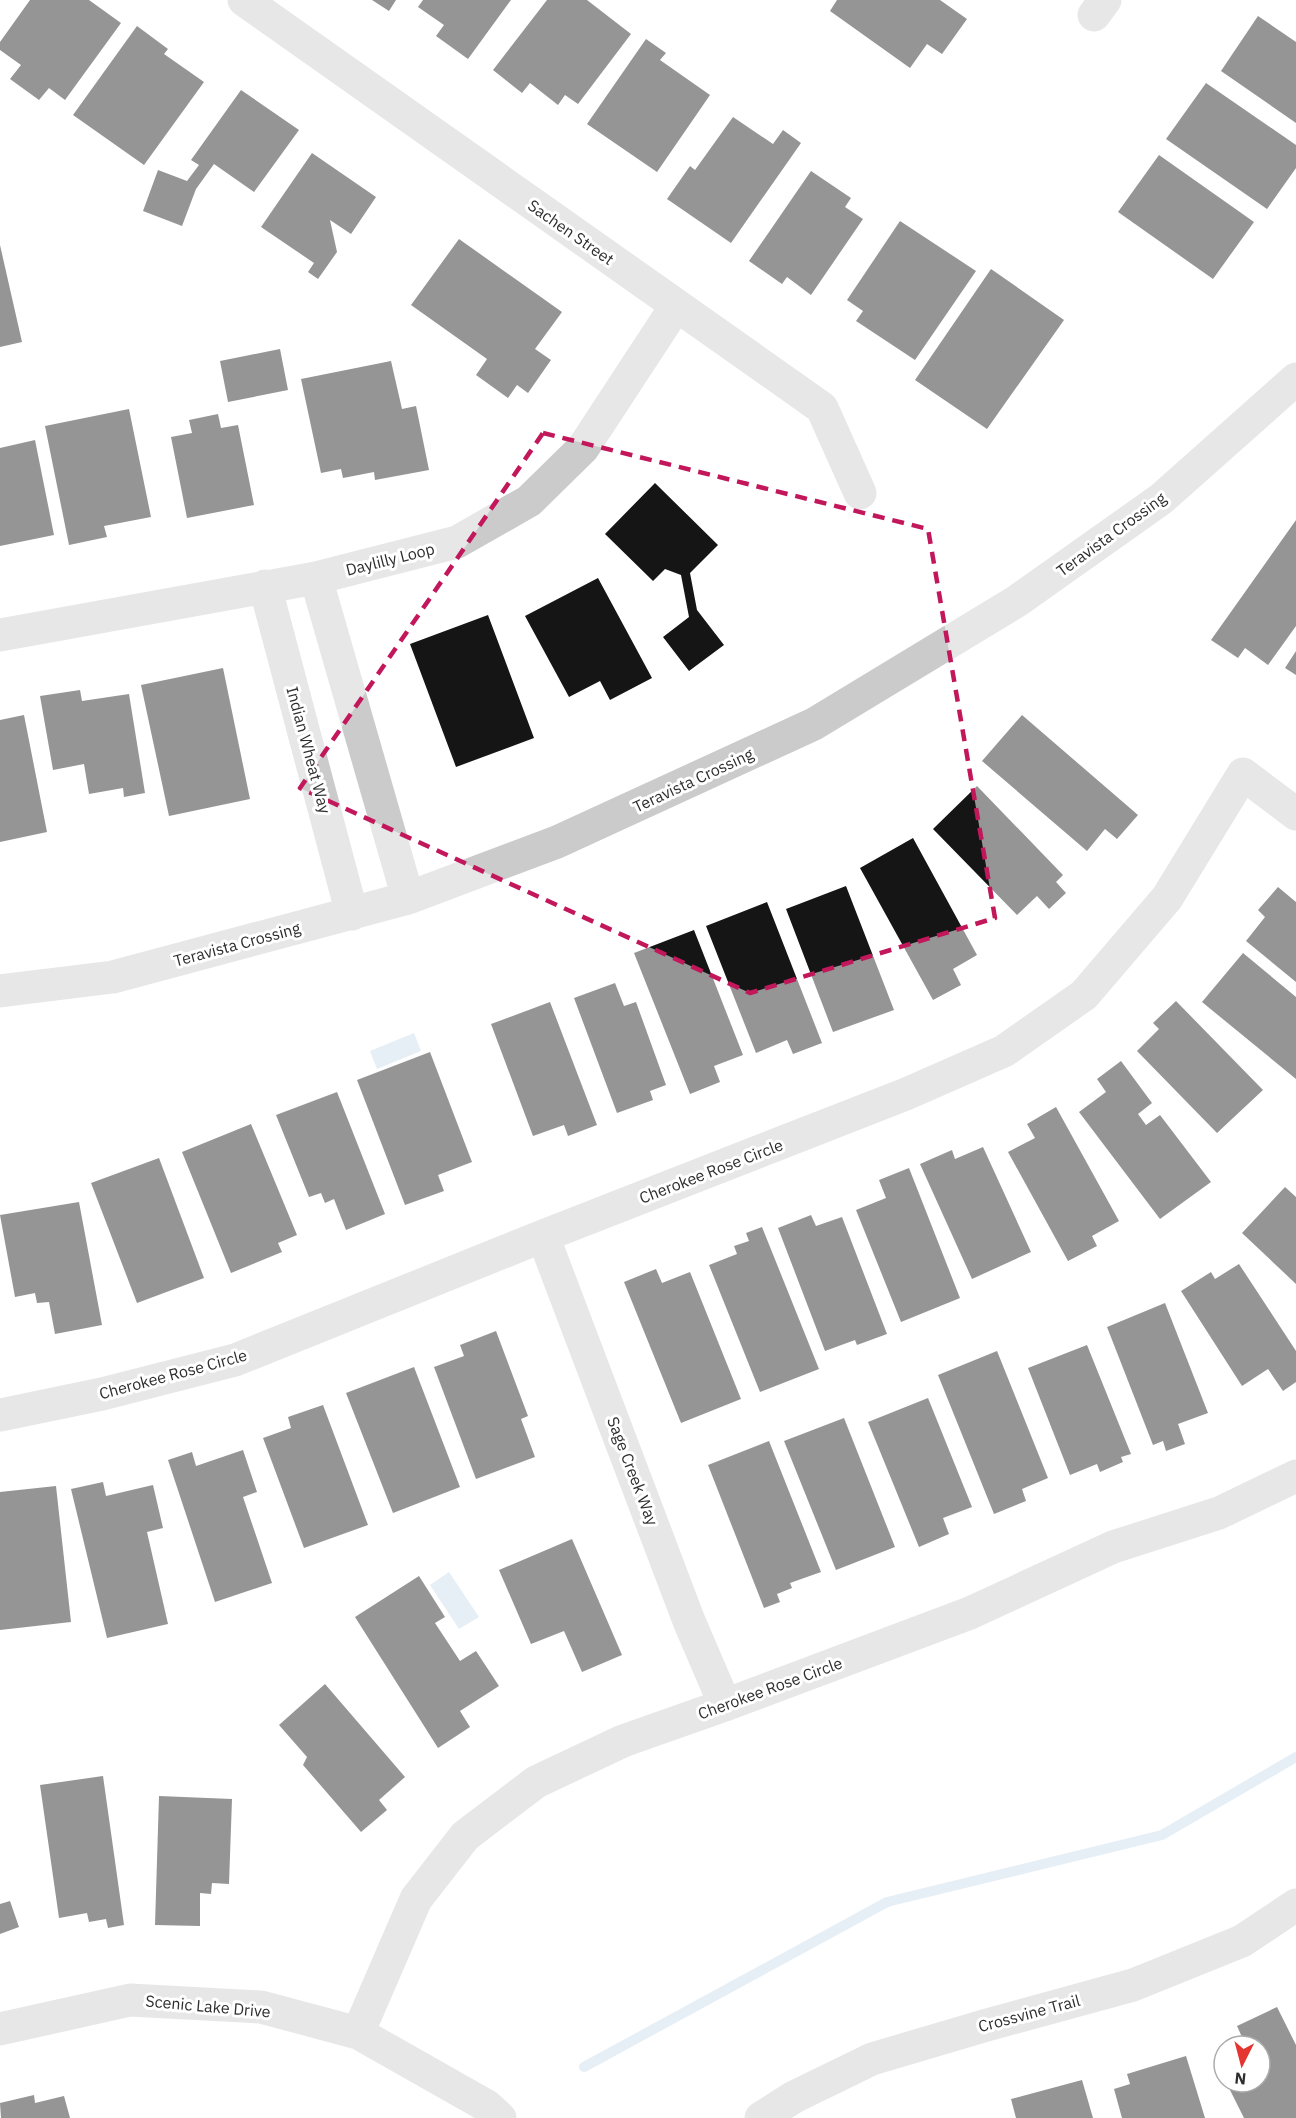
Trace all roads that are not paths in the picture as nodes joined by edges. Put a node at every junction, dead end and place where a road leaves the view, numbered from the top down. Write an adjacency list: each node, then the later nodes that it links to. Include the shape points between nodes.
1 (244, 0): 2 (street, Sachen Street)
2 (676, 306): 4 (street, Sachen Street, via 822,408); 5 (street, Daylilly Loop, via 583,448 530,501 457,542)
3 (1296, 379): 9 (street, Teravista Crossing, via 1161,499 1017,601 814,724 557,842)
4 (860, 493)
5 (316, 578): 6 (street, Daylilly Loop); 9 (street)
6 (265, 586): 7 (street, Daylilly Loop); 10 (street, Indian Wheat Way)
7 (0, 635)
8 (1296, 814): 12 (street, Cherokee Rose Circle, via 1243,774 1167,898 1084,995 1004,1051 906,1094)
9 (408, 898): 10 (street, Teravista Crossing)
10 (352, 914): 11 (street, Teravista Crossing, via 113,977)
11 (0, 991)
12 (543, 1236): 13 (street, Cherokee Rose Circle, via 235,1360); 15 (street, Sage Creek Way, via 689,1621)
13 (0, 1415)
14 (1296, 1476): 15 (street, Cherokee Rose Circle, via 1219,1513 1113,1547 970,1613)
15 (725, 1705): 18 (street, Cherokee Rose Circle, via 623,1741 536,1782 465,1836 416,1899)
16 (1296, 1905): 20 (street, Crossvine Trail, via 1242,1941 1133,1985 872,2059 794,2097)
17 (0, 2028): 18 (street, Scenic Lake Drive, via 130,2000 261,2007)
18 (358, 2033): 19 (street, Scenic Lake Drive, via 487,2106)
19 (500, 2118)
20 (761, 2118)

